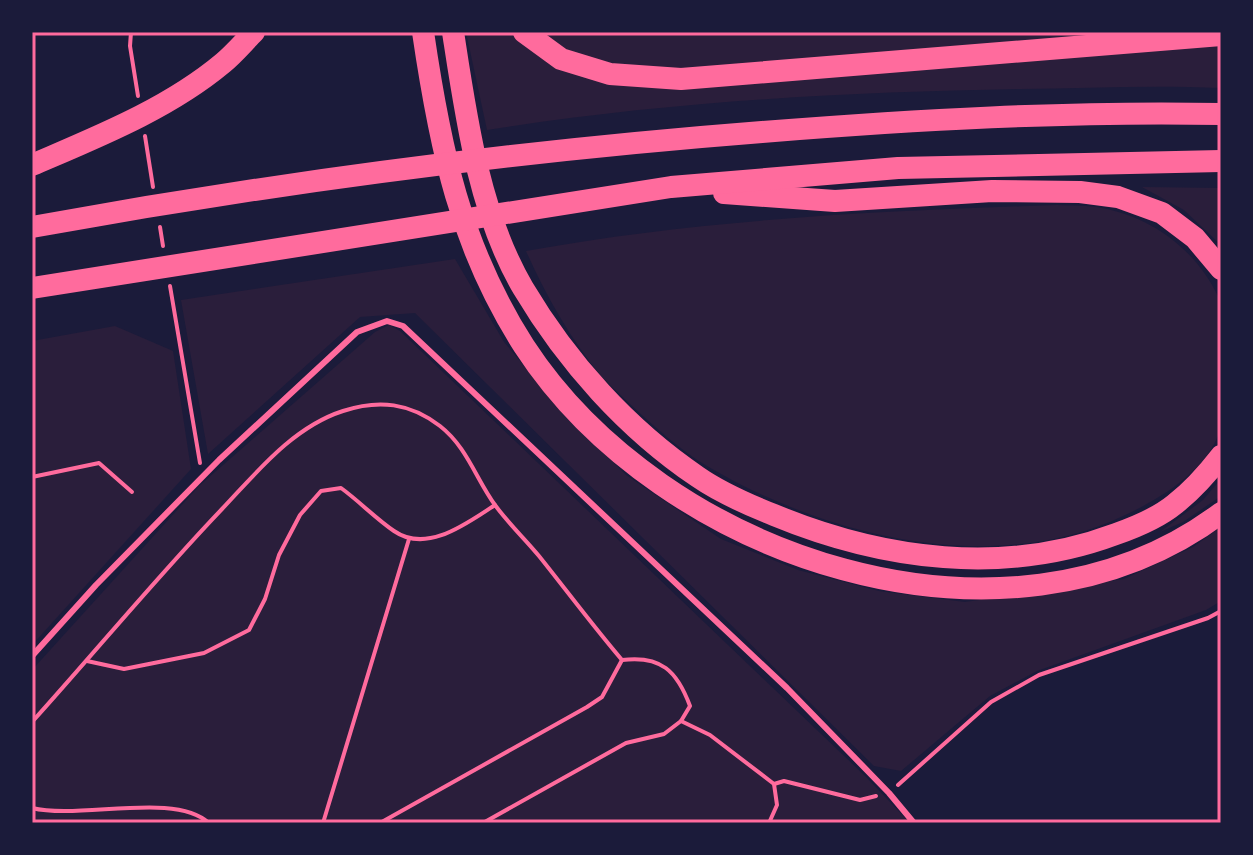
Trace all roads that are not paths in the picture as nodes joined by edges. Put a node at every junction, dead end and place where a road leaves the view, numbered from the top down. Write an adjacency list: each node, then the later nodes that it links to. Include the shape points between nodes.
1 (254, 32): 8 (highway, via 223,63 169,99)
2 (423, 32): 14 (highway, via 453,191 475,256 526,348 596,431 639,467 741,533 804,559 885,580 1017,588 1126,563)
3 (453, 32): 13 (highway, via 482,183 522,286 601,394 699,478 819,533 883,550 989,560 1089,544 1137,526 1173,506)
4 (524, 32): 5 (highway, via 561,59 610,74 681,79)
5 (1221, 35)
6 (1221, 114): 10 (highway, via 893,121 605,144 187,199)
7 (1221, 161): 9 (highway, via 898,168)
8 (32, 165)
9 (671, 187): 11 (highway, via 835,201 992,191 1118,197 1162,213 1195,238); 12 (highway)
10 (32, 227)
11 (1221, 269)
12 (32, 288)
13 (1221, 456)
14 (1221, 513)
15 (87, 578): 16 (lane)
16 (96, 585): 17 (lane); 18 (lane, via 357,332 387,321 403,326 787,688)
17 (32, 656)
18 (914, 823)

